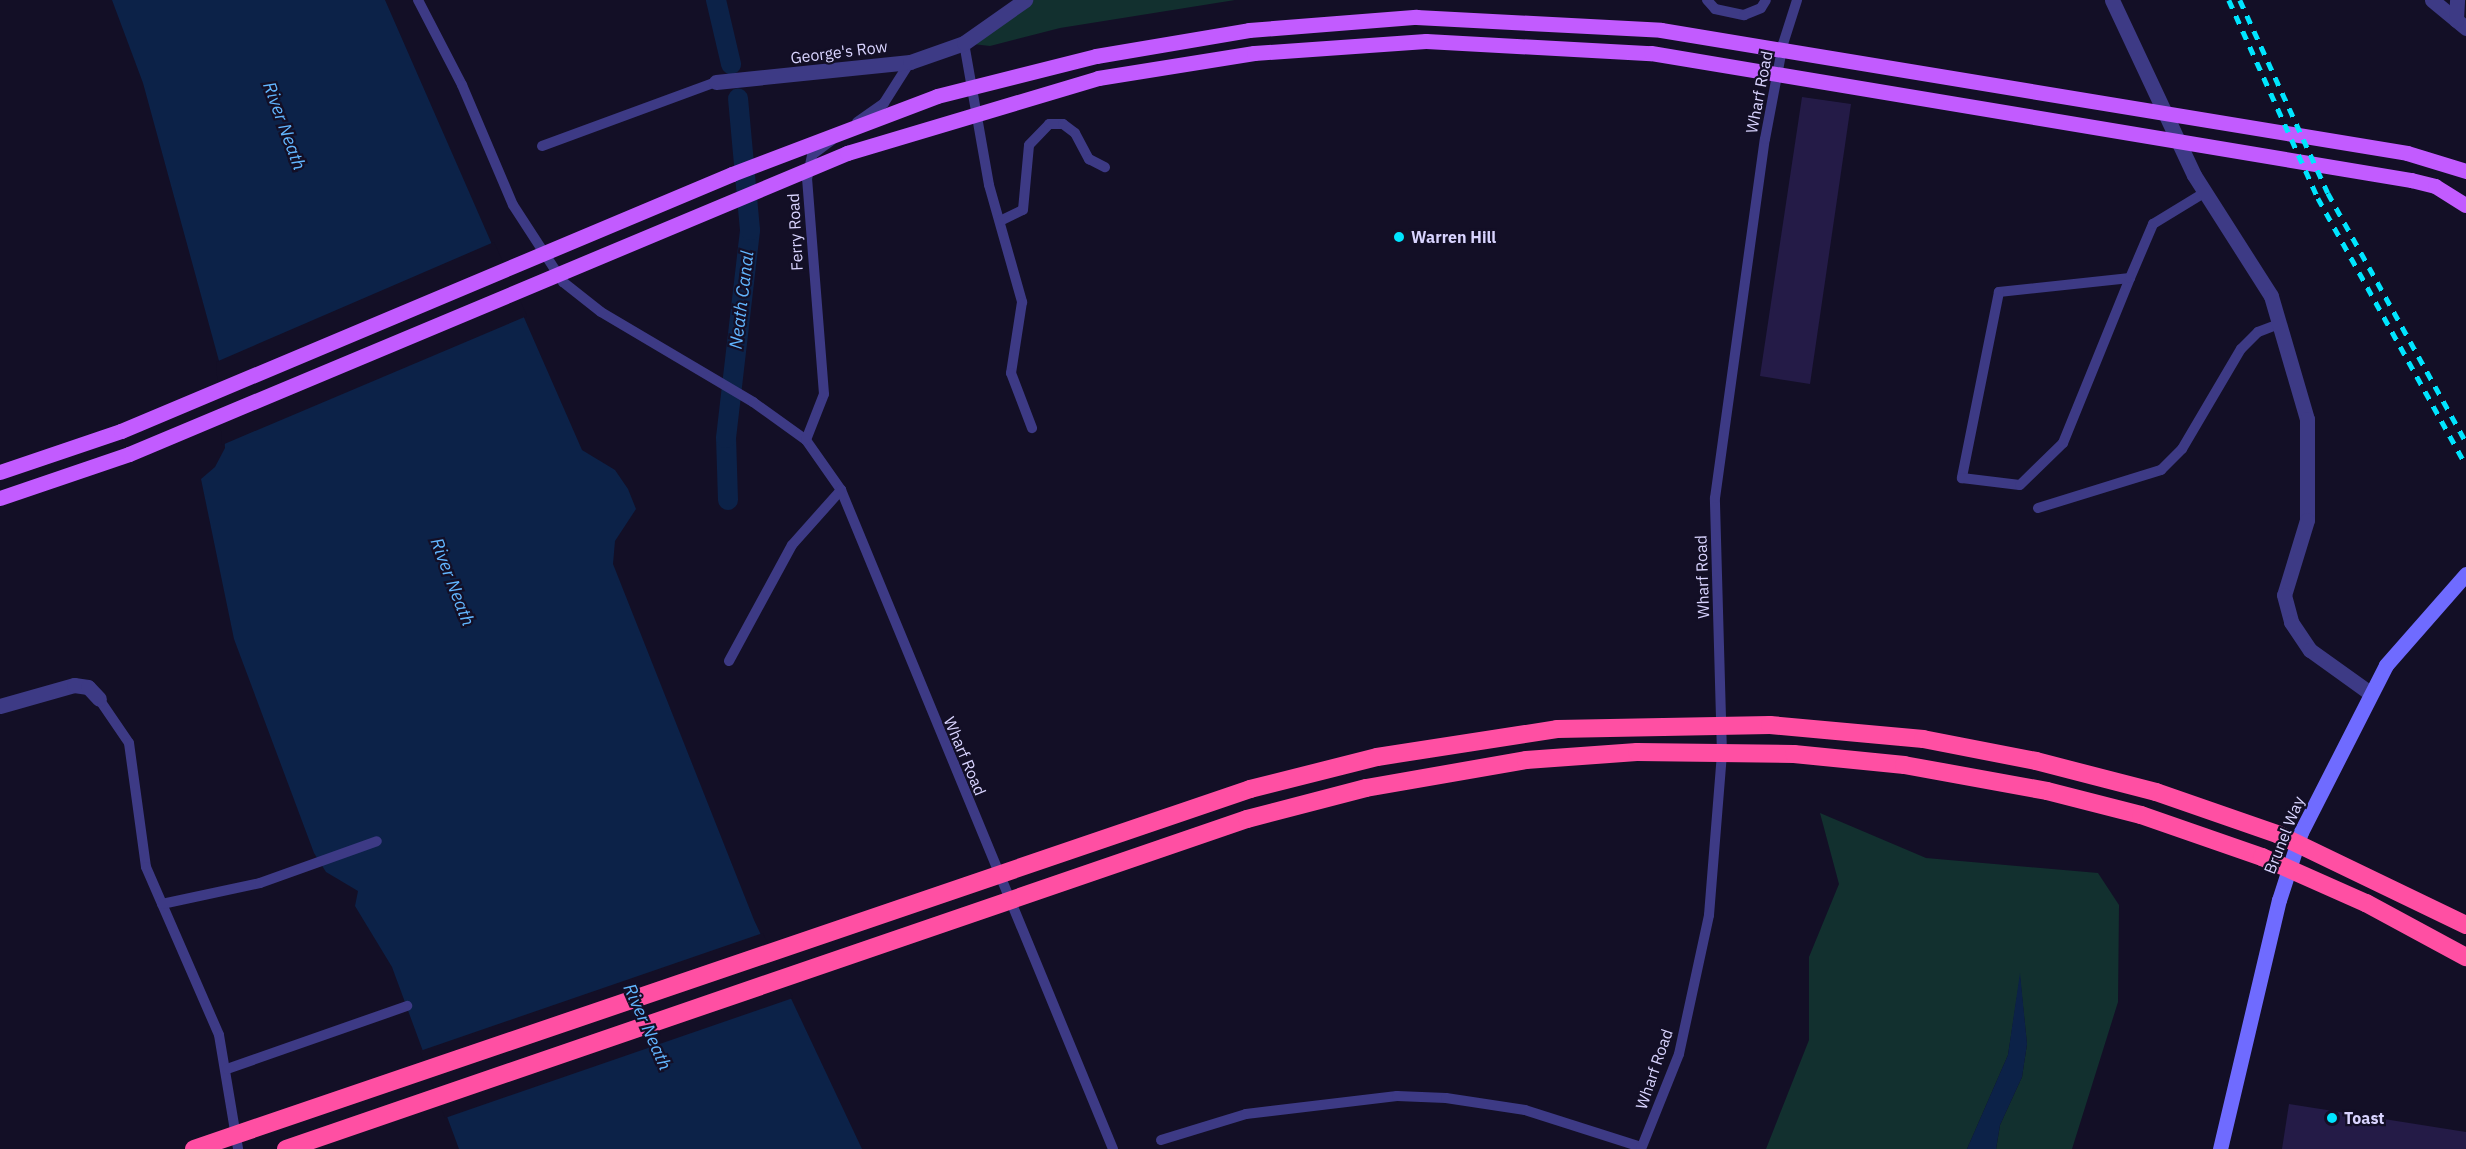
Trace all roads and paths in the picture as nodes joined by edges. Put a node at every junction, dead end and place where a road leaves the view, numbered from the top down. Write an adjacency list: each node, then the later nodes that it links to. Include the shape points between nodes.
1 (418, 0): 22 (lane, Wharf Road, via 462,85 513,206 563,282 602,312 753,402)
2 (1025, 0): 10 (street, George's Row)
3 (1707, 0): 4 (lane, via 1715,9 1744,15 1761,9)
4 (1766, 0)
5 (1797, 0): 40 (lane, Wharf Road, via 1783,44 1765,139 1715,498 1722,754 1709,915 1679,1054)
6 (2112, 0): 16 (street)
7 (2432, 0): 9 (street)
8 (2457, 0): 9 (street)
9 (2461, 24)
10 (964, 43): 11 (street, George's Row); 18 (lane, via 989,185)
11 (910, 62): 12 (street, George's Row); 22 (lane, Ferry Road, via 884,103 812,155 807,180 824,394)
12 (716, 82): 13 (lane)
13 (542, 146)
14 (1105, 167): 18 (lane, via 1089,159 1075,133 1063,124 1049,124 1029,145 1028,199 1023,210)
15 (2462, 167): 23 (main road, via 2407,153 1661,30 1416,17 1249,30 1070,62 937,96 839,131 121,431)
16 (2204, 193): 19 (lane, via 2153,224); 20 (street, via 2271,296)
17 (2466, 205): 25 (main road, via 2435,186 2411,180 1663,55 1426,41 1335,44 1076,84 847,153 129,454)
18 (1000, 221): 21 (lane, via 1022,302 1011,373)
19 (2130, 278): 19 (lane, via 2062,443 2020,485 1962,478 1999,292)
20 (2279, 324): 26 (lane, via 2258,332 2241,349 2182,449 2161,470); 29 (street, via 2307,419 2307,520 2284,595 2291,622 2310,650)
21 (1032, 428)
22 (806, 440): 24 (lane, Wharf Road)
23 (0, 472)
24 (842, 490): 28 (lane, via 792,545); 45 (lane, Wharf Road)
25 (0, 498)
26 (2038, 508)
27 (2466, 574): 29 (street, Brunel Way, via 2404,640)
28 (729, 661)
29 (2370, 693): 46 (street, Brunel Way, via 2301,832 2279,900)
30 (99, 699): 31 (street, via 88,687 74,685); 33 (lane, via 129,742 135,766 138,830 146,867)
31 (0, 706)
32 (377, 841): 33 (lane, via 260,883)
33 (162, 904): 37 (lane, via 219,1035)
34 (2466, 925): 41 (highway, via 2376,877 2268,830 2156,792 2036,761 1923,739 1770,724 1557,729 1377,757 1250,789)
35 (2466, 957): 38 (highway, via 2366,903 2262,857 2141,815 2047,791 1904,765 1794,754 1696,751 1578,756 1428,776 1247,819)
36 (407, 1006): 37 (lane)
37 (227, 1068): 42 (lane)
38 (423, 1102): 43 (highway); 44 (highway)
39 (1161, 1140): 40 (lane, via 1246,1114 1397,1096 1476,1101 1525,1110)
40 (1641, 1148)
41 (194, 1149)
42 (238, 1149)
43 (286, 1149)
44 (301, 1149)
45 (1113, 1149)
46 (2220, 1149)

